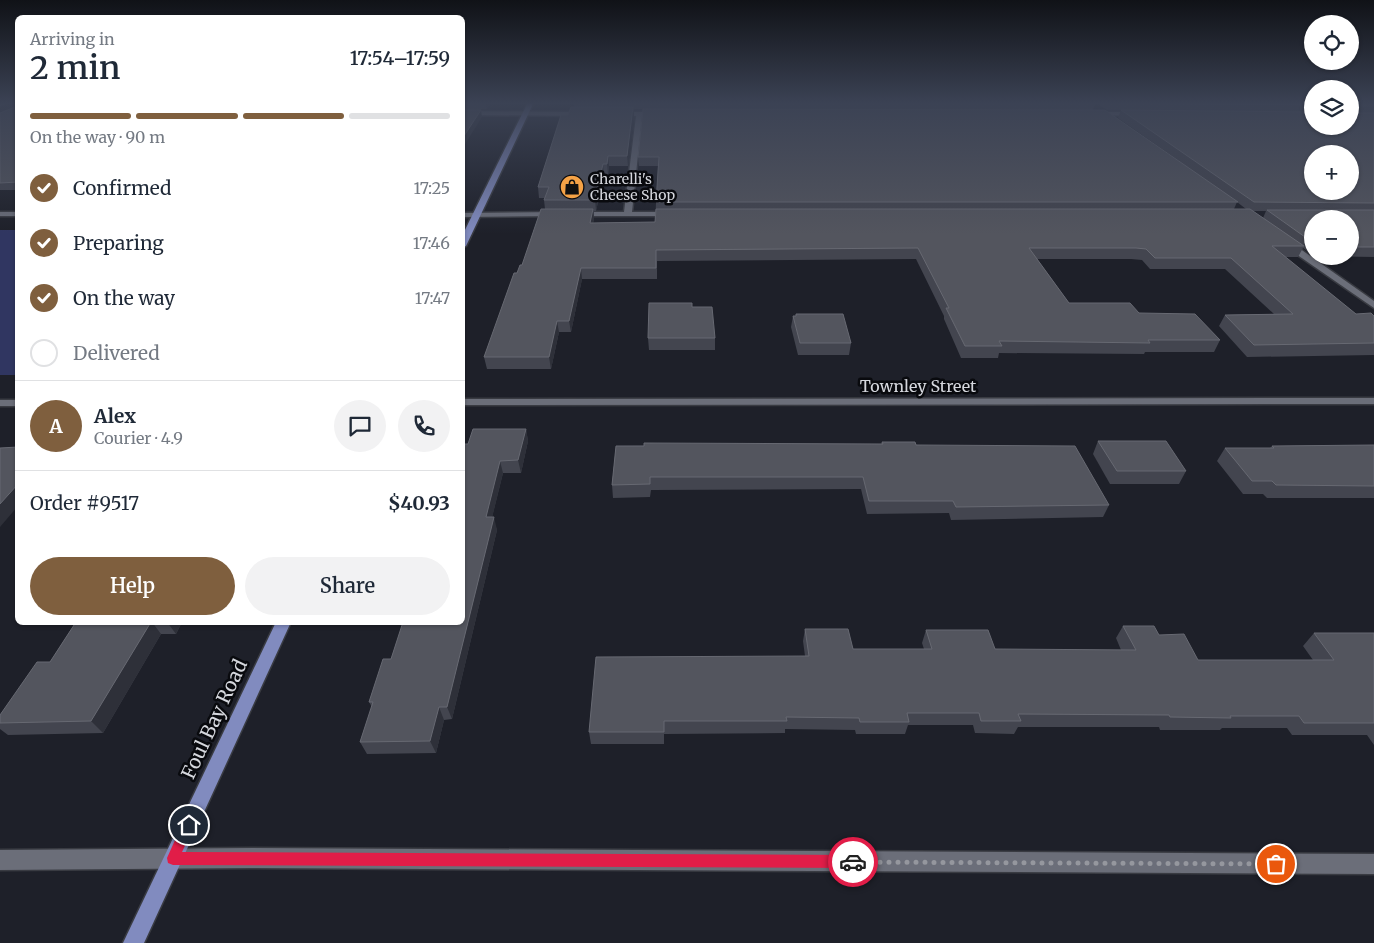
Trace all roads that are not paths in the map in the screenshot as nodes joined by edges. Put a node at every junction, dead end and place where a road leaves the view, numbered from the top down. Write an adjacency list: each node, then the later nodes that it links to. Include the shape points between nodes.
1 (510, 146): 10 (main road)
2 (635, 146): 7 (street)
3 (0, 214): 4 (street)
4 (15, 214)
5 (561, 214): 10 (street)
6 (571, 214): 7 (street)
7 (628, 214): 8 (street)
8 (678, 214)
9 (465, 215): 10 (street)
10 (477, 215): 11 (main road)
11 (465, 240)
12 (1281, 240): 13 (street)
13 (1374, 306)
14 (1374, 401): 17 (street, Townley Street)
15 (0, 402): 16 (street)
16 (15, 402)
17 (465, 402)
18 (283, 625): 19 (main road, Foul Bay Road)
19 (173, 858): 20 (street); 21 (street); 22 (main road, Foul Bay Road)
20 (0, 860)
21 (1374, 864)
22 (133, 943)

